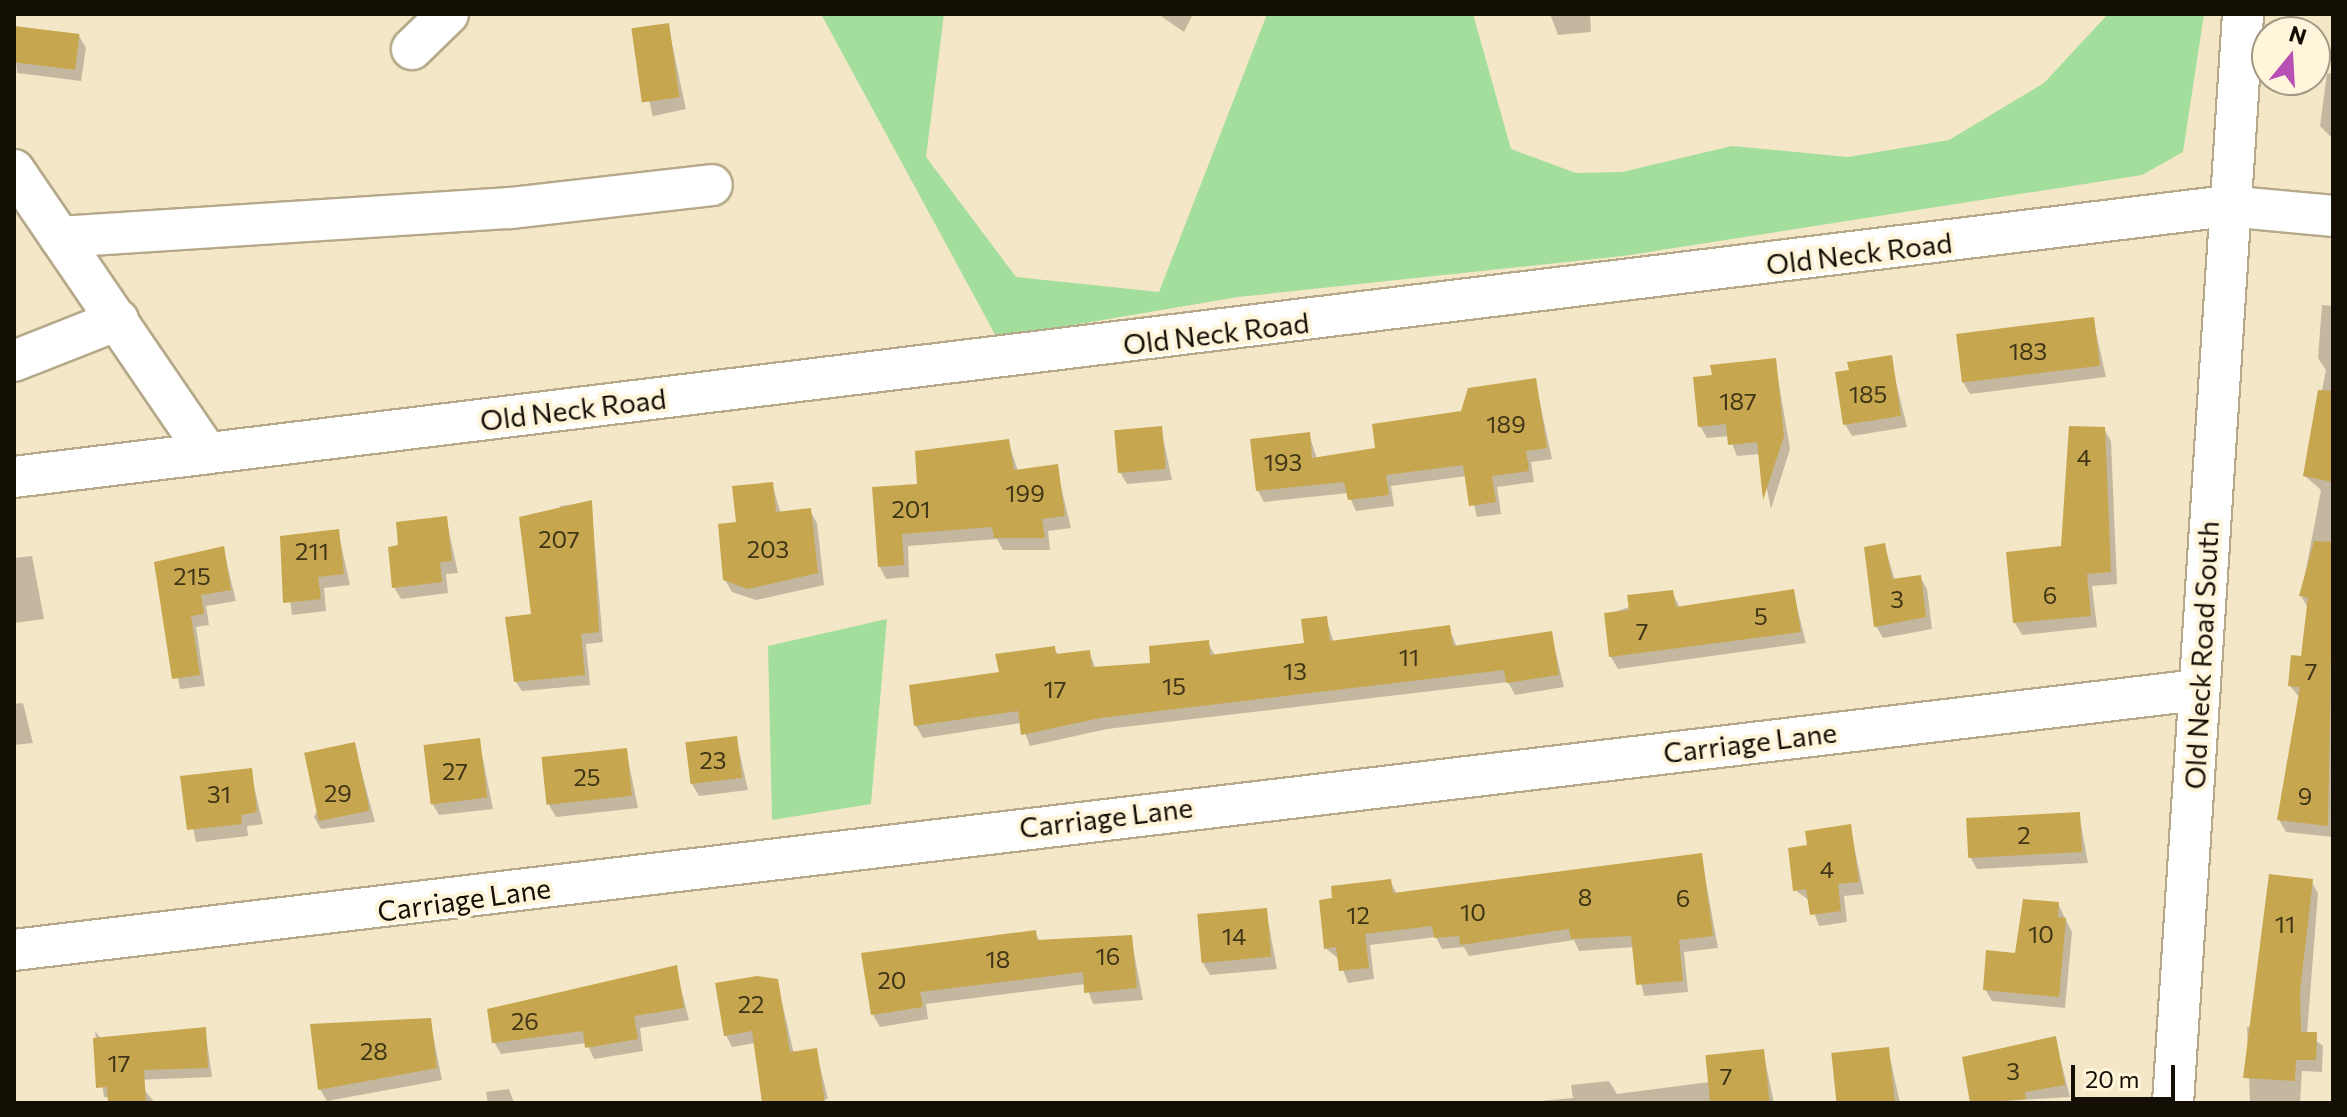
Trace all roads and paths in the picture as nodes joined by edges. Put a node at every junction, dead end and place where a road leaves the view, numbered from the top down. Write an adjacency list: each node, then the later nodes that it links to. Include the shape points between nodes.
1 (448, 14): 3 (street)
2 (2243, 14): 6 (street)
3 (412, 49)
4 (14, 170): 8 (street)
5 (712, 185): 8 (street, via 510,208)
6 (2226, 206): 7 (street, Old Neck Road); 11 (street, Old Neck Road); 13 (street, Old Neck Road South)
7 (2333, 216)
8 (60, 237): 9 (street)
9 (118, 320): 10 (street); 11 (street)
10 (14, 361)
11 (207, 453): 12 (street, Old Neck Road)
12 (14, 477)
13 (2199, 690): 14 (street, Carriage Lane); 15 (street, Old Neck Road South)
14 (14, 950)
15 (2173, 1103)

